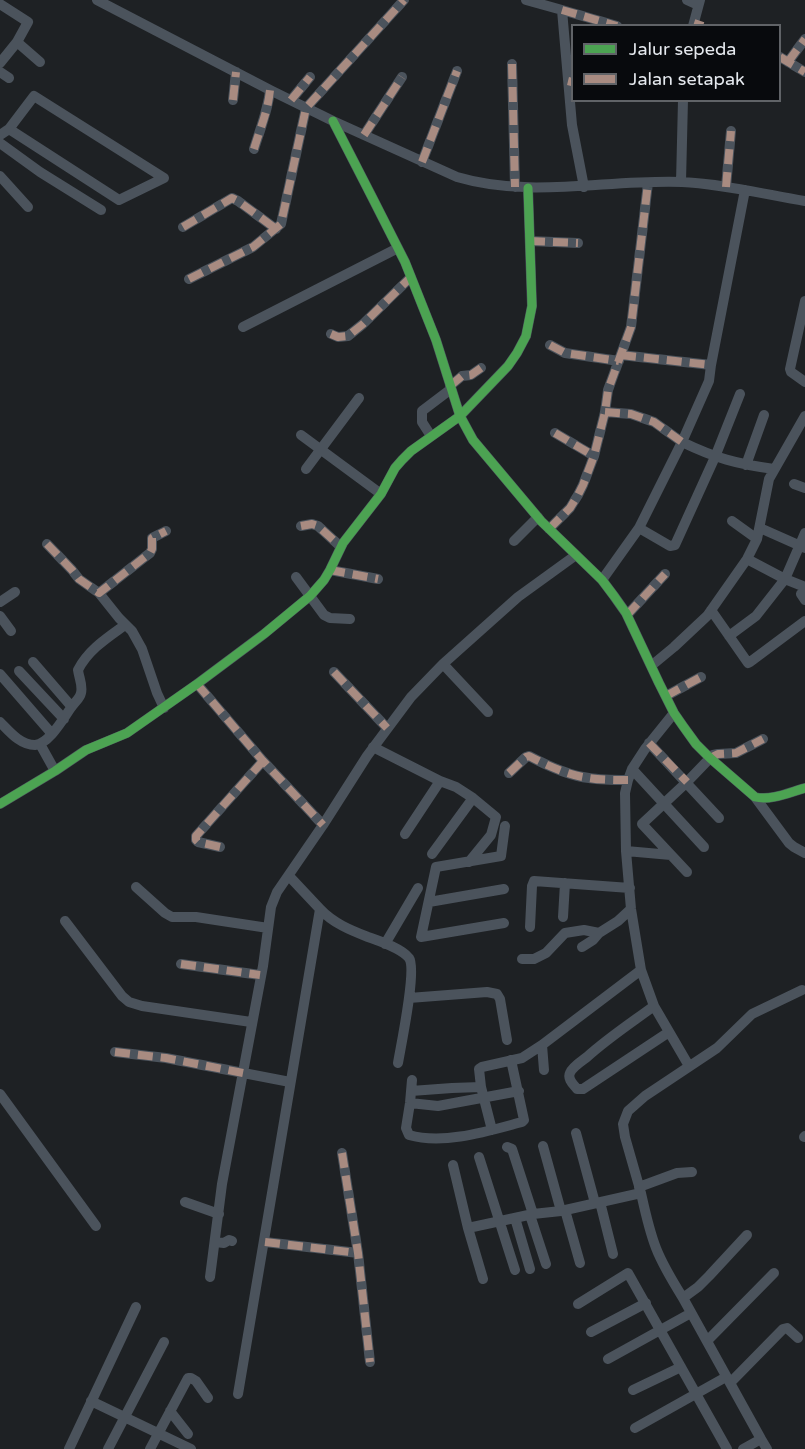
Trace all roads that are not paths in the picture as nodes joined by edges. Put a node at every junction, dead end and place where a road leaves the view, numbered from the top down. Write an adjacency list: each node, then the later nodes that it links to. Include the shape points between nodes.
1 (97, 0): 17 (street)
2 (404, 0): 26 (street)
3 (526, 0): 7 (street)
4 (687, 0): 5 (street)
5 (699, 3): 9 (street)
6 (2, 9): 11 (street, via 28,22)
7 (562, 10): 8 (street); 21 (street)
8 (610, 24)
9 (697, 24)
10 (805, 39): 12 (street)
11 (17, 42): 13 (street); 14 (street)
12 (784, 59): 18 (street)
13 (40, 62)
14 (0, 63)
15 (512, 64): 39 (street)
16 (457, 71): 34 (street)
17 (236, 72): 22 (street); 23 (street)
18 (805, 72)
19 (310, 77): 24 (street)
20 (402, 77): 30 (street)
21 (570, 81): 40 (street, via 572,125)
22 (270, 90): 24 (street); 32 (street)
23 (233, 100)
24 (291, 100): 26 (street)
25 (683, 102): 37 (street)
26 (306, 108): 27 (street); 48 (street, via 283,221)
27 (333, 121): 30 (street); 51 (street)
28 (730, 131): 41 (street)
29 (4, 132): 33 (street); 33 (street, via 34,96 164,178 119,200)
30 (364, 135): 34 (street)
31 (0, 142): 35 (street)
32 (254, 149)
33 (50, 156): 35 (street)
34 (422, 162): 39 (street, via 477,183)
35 (40, 172): 46 (street)
36 (0, 176): 45 (street)
37 (681, 182): 38 (street); 41 (street)
38 (648, 183): 40 (street); 58 (street, via 631,327)
39 (515, 187): 42 (street)
40 (584, 187): 42 (street)
41 (726, 187): 43 (street)
42 (528, 188): 49 (street)
43 (745, 190): 44 (street); 59 (street)
44 (805, 201)
45 (28, 207)
46 (101, 210)
47 (183, 226): 48 (street, via 232,198)
48 (276, 229): 53 (street, via 253,247)
49 (530, 241): 50 (street); 67 (street, via 532,306 526,336 508,366)
50 (578, 243)
51 (398, 248): 52 (street); 55 (street)
52 (411, 277): 56 (street, via 348,336); 62 (street)
53 (189, 279)
54 (805, 301): 61 (street, via 790,369)
55 (243, 327)
56 (331, 334)
57 (550, 345): 58 (street, via 565,352)
58 (620, 358): 59 (street); 65 (street)
59 (711, 364): 72 (street, via 709,381)
60 (481, 369): 62 (street, via 462,376)
61 (805, 382)
62 (451, 388): 67 (street); 71 (street, via 422,411 422,422)
63 (740, 394): 75 (street)
64 (359, 398): 73 (street)
65 (604, 412): 72 (street, via 631,414 654,422); 74 (street)
66 (764, 415): 76 (street)
67 (460, 416): 71 (street); 80 (street, via 473,440)
68 (805, 416): 78 (street)
69 (555, 433): 74 (street)
70 (301, 435): 73 (street)
71 (431, 436): 79 (street, via 395,468)
72 (682, 442): 75 (street); 83 (street)
73 (320, 449): 77 (street); 79 (street)
74 (594, 456): 84 (street, via 570,508)
75 (715, 457): 76 (street); 83 (street, via 675,545 670,546)
76 (746, 465): 78 (street)
77 (306, 469)
78 (774, 469): 87 (street)
79 (381, 494): 90 (street)
80 (538, 517): 84 (street); 88 (street)
81 (732, 521): 87 (street)
82 (301, 526): 90 (street, via 318,526)
83 (639, 528): 99 (street)
84 (549, 529): 92 (street)
85 (166, 531): 101 (street, via 152,538 152,549 146,557)
86 (805, 533): 91 (street)
87 (759, 534): 91 (street); 93 (street)
88 (514, 541)
89 (47, 544): 101 (street, via 79,579)
90 (341, 547): 94 (street)
91 (803, 547): 98 (street)
92 (576, 555): 99 (street); 114 (street, via 518,597)
93 (747, 559): 98 (street); 105 (street)
94 (330, 570): 97 (street); 103 (street)
95 (665, 574): 106 (street)
96 (296, 577): 103 (street)
97 (378, 579)
98 (785, 579): 102 (street); 112 (street, via 756,616)
99 (602, 580): 106 (street)
100 (15, 592): 104 (street)
101 (99, 593): 110 (street)
102 (804, 594)
103 (310, 596): 108 (street, via 324,615); 120 (street)
104 (0, 602)
105 (711, 610): 112 (street); 115 (street)
106 (627, 615): 115 (street)
107 (0, 616): 111 (street)
108 (350, 618)
109 (805, 621): 112 (street, via 750,663)
110 (125, 625): 122 (street, via 84,658 78,670 81,696); 123 (street, via 138,642)
111 (11, 631)
112 (729, 636)
113 (33, 662): 122 (street)
114 (443, 664): 124 (street); 128 (street)
115 (651, 666): 121 (street)
116 (19, 671): 126 (street)
117 (334, 672): 128 (street)
118 (0, 674): 129 (street)
119 (701, 676): 121 (street)
120 (197, 684): 123 (street); 135 (street)
121 (666, 696): 125 (street)
122 (71, 706): 126 (street)
123 (164, 708): 137 (street, via 127,733 86,750)
124 (488, 712)
125 (674, 713): 131 (street); 134 (street)
126 (64, 719): 129 (street)
127 (0, 722): 132 (street, via 23,742)
128 (387, 728): 133 (street)
129 (52, 734): 132 (street)
130 (763, 739): 134 (street, via 736,753)
131 (649, 743): 136 (street); 141 (street)
132 (40, 744): 137 (street)
133 (374, 747): 140 (street); 150 (street)
134 (710, 758): 141 (street); 143 (street)
135 (263, 761): 150 (street); 153 (street, via 196,836 199,843)
136 (632, 769): 139 (street); 146 (street)
137 (55, 771): 145 (street)
138 (509, 772): 139 (street, via 529,756 580,777)
139 (628, 780): 147 (street)
140 (440, 781): 144 (street); 152 (street)
141 (687, 782): 146 (street); 148 (street)
142 (805, 788): 143 (street, via 772,797)
143 (755, 797): 156 (street, via 789,843)
144 (473, 798): 157 (street); 159 (street, via 496,817 491,835)
145 (0, 804)
146 (664, 804): 149 (street); 154 (street)
147 (625, 807): 149 (street); 155 (street)
148 (719, 818)
149 (642, 824): 158 (street)
150 (323, 825): 161 (street)
151 (505, 826): 159 (street, via 501,856)
152 (405, 834)
153 (220, 847)
154 (704, 847)
155 (626, 851): 158 (street); 165 (street)
156 (805, 853)
157 (432, 854)
158 (671, 855): 160 (street)
159 (469, 862): 167 (street, via 436,867)
160 (687, 873)
161 (289, 876): 168 (street); 174 (street, via 274,898)
162 (565, 883): 165 (street); 170 (street); 173 (street, via 532,883)
163 (136, 887): 174 (street, via 172,917)
164 (418, 888): 176 (street)
165 (630, 888): 169 (street)
166 (504, 889): 167 (street)
167 (429, 902): 172 (street, via 421,937)
168 (320, 909): 176 (street, via 342,926); 195 (street)
169 (631, 909): 175 (street); 180 (street)
170 (563, 917)
171 (65, 921): 185 (street, via 129,1002)
172 (504, 923)
173 (530, 927)
174 (268, 928): 181 (street)
175 (599, 933): 177 (street); 178 (street, via 565,933 546,953)
176 (385, 944): 183 (street, via 411,961)
177 (582, 947)
178 (522, 959)
179 (181, 964): 181 (street)
180 (641, 970): 184 (street); 188 (street)
181 (260, 975): 185 (street)
182 (802, 990): 192 (street, via 752,1014 722,1043)
183 (409, 998): 187 (street, via 497,994); 191 (street)
184 (654, 1006): 186 (street); 186 (street, via 581,1061 569,1073 572,1083 583,1089)
185 (251, 1022): 194 (street)
186 (669, 1032): 192 (street)
187 (507, 1040)
188 (542, 1045): 190 (street); 193 (street)
189 (116, 1052): 194 (street)
190 (511, 1060): 196 (street); 197 (street, via 480,1068)
191 (398, 1063)
192 (689, 1066): 208 (street, via 625,1114 625,1137)
193 (544, 1070)
194 (243, 1072): 195 (street); 212 (street)
195 (290, 1082): 221 (street)
196 (519, 1091): 197 (street); 200 (street, via 524,1121)
197 (483, 1092): 199 (street, via 438,1106); 199 (street, via 411,1085); 200 (street)
198 (0, 1094): 216 (street)
199 (410, 1103): 200 (street, via 406,1128 412,1136 445,1138)
200 (492, 1130)
201 (576, 1133): 210 (street)
202 (543, 1146): 211 (street)
203 (507, 1147): 213 (street, via 512,1149)
204 (342, 1153): 222 (street)
205 (479, 1157): 215 (street)
206 (453, 1166): 217 (street)
207 (692, 1172): 208 (street, via 677,1173)
208 (640, 1190): 210 (street); 231 (street, via 656,1249)
209 (185, 1202): 212 (street)
210 (598, 1203): 211 (street); 223 (street)
211 (563, 1210): 213 (street); 224 (street)
212 (219, 1214): 220 (street)
213 (531, 1215): 214 (street); 225 (street)
214 (515, 1218): 215 (street); 226 (street)
215 (499, 1222): 217 (street); 227 (street)
216 (96, 1226)
217 (468, 1228): 230 (street)
218 (747, 1235): 231 (street)
219 (232, 1241): 220 (street)
220 (215, 1242): 229 (street)
221 (265, 1242): 222 (street); 246 (street)
222 (358, 1253): 242 (street)
223 (613, 1254)
224 (580, 1263)
225 (546, 1264)
226 (530, 1269)
227 (515, 1270)
228 (774, 1273): 239 (street)
229 (210, 1277)
230 (483, 1279)
231 (683, 1298): 235 (street)
232 (646, 1303): 233 (street, via 628,1273); 236 (street); 237 (street)
233 (578, 1304)
234 (136, 1307): 249 (street)
235 (691, 1313): 236 (street); 239 (street)
236 (660, 1330): 241 (street); 243 (street)
237 (591, 1332)
238 (798, 1338): 244 (street, via 783,1329)
239 (707, 1341): 244 (street)
240 (164, 1342): 251 (street)
241 (608, 1359)
242 (370, 1362)
243 (681, 1367): 245 (street); 247 (street)
244 (728, 1380): 247 (street); 255 (street)
245 (633, 1390)
246 (237, 1394)
247 (697, 1394): 252 (street); 260 (street)
248 (208, 1398): 250 (street, via 196,1381 188,1378)
249 (91, 1401): 251 (street); 256 (street)
250 (170, 1411): 253 (street); 254 (street)
251 (124, 1417): 253 (street); 257 (street)
252 (635, 1428)
253 (158, 1433): 258 (street); 259 (street)
254 (188, 1434)
255 (761, 1439): 261 (street); 262 (street)
256 (69, 1449)
257 (108, 1449)
258 (150, 1449)
259 (191, 1449)
260 (727, 1449)
261 (743, 1449)
262 (767, 1449)

